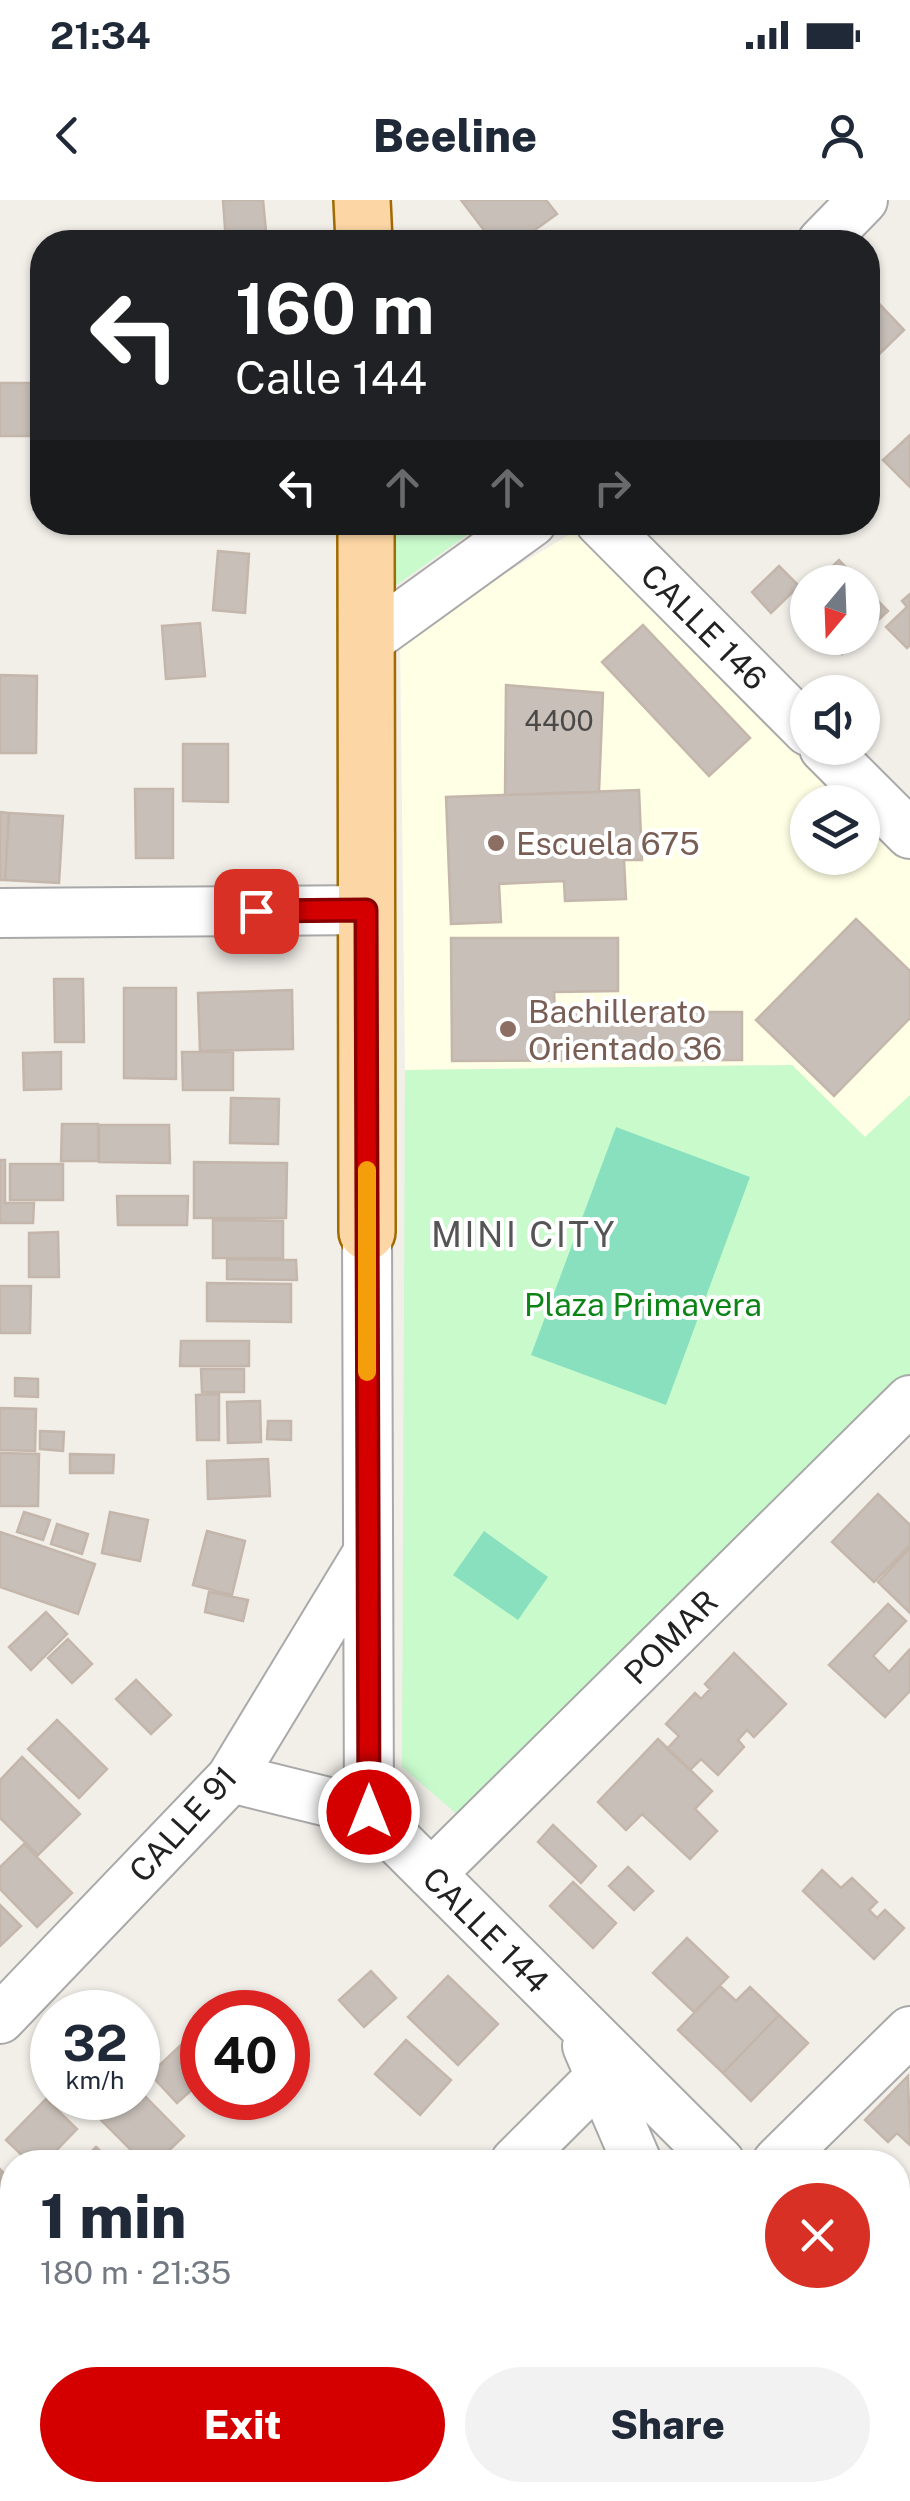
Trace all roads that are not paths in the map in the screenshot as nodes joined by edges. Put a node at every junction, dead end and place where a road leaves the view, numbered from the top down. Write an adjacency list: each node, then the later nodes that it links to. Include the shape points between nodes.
1 (362, 200): 3 (main road)
2 (864, 200): 4 (street)
3 (363, 230)
4 (834, 230)
5 (366, 535): 8 (main road)
6 (514, 535): 8 (street)
7 (613, 535): 9 (street, CALLE 146)
8 (366, 642): 12 (main road)
9 (790, 713)
10 (841, 765): 11 (street)
11 (910, 834)
12 (366, 910): 13 (street); 14 (main road)
13 (0, 913)
14 (367, 1232): 16 (street)
15 (904, 1418): 19 (street, POMAR)
16 (368, 1554): 17 (street, CALLE 91); 18 (street)
17 (231, 1778): 18 (street); 20 (street, CALLE 91)
18 (369, 1812): 19 (street, CALLE 144)
19 (431, 1874): 21 (street, CALLE 144)
20 (0, 2019)
21 (576, 2022): 23 (street, CALLE 144); 26 (street, CALLE 144)
22 (910, 2031): 27 (street)
23 (600, 2077): 24 (street); 25 (street, CALLE 144)
24 (527, 2150)
25 (631, 2150)
26 (708, 2150)
27 (789, 2150)

